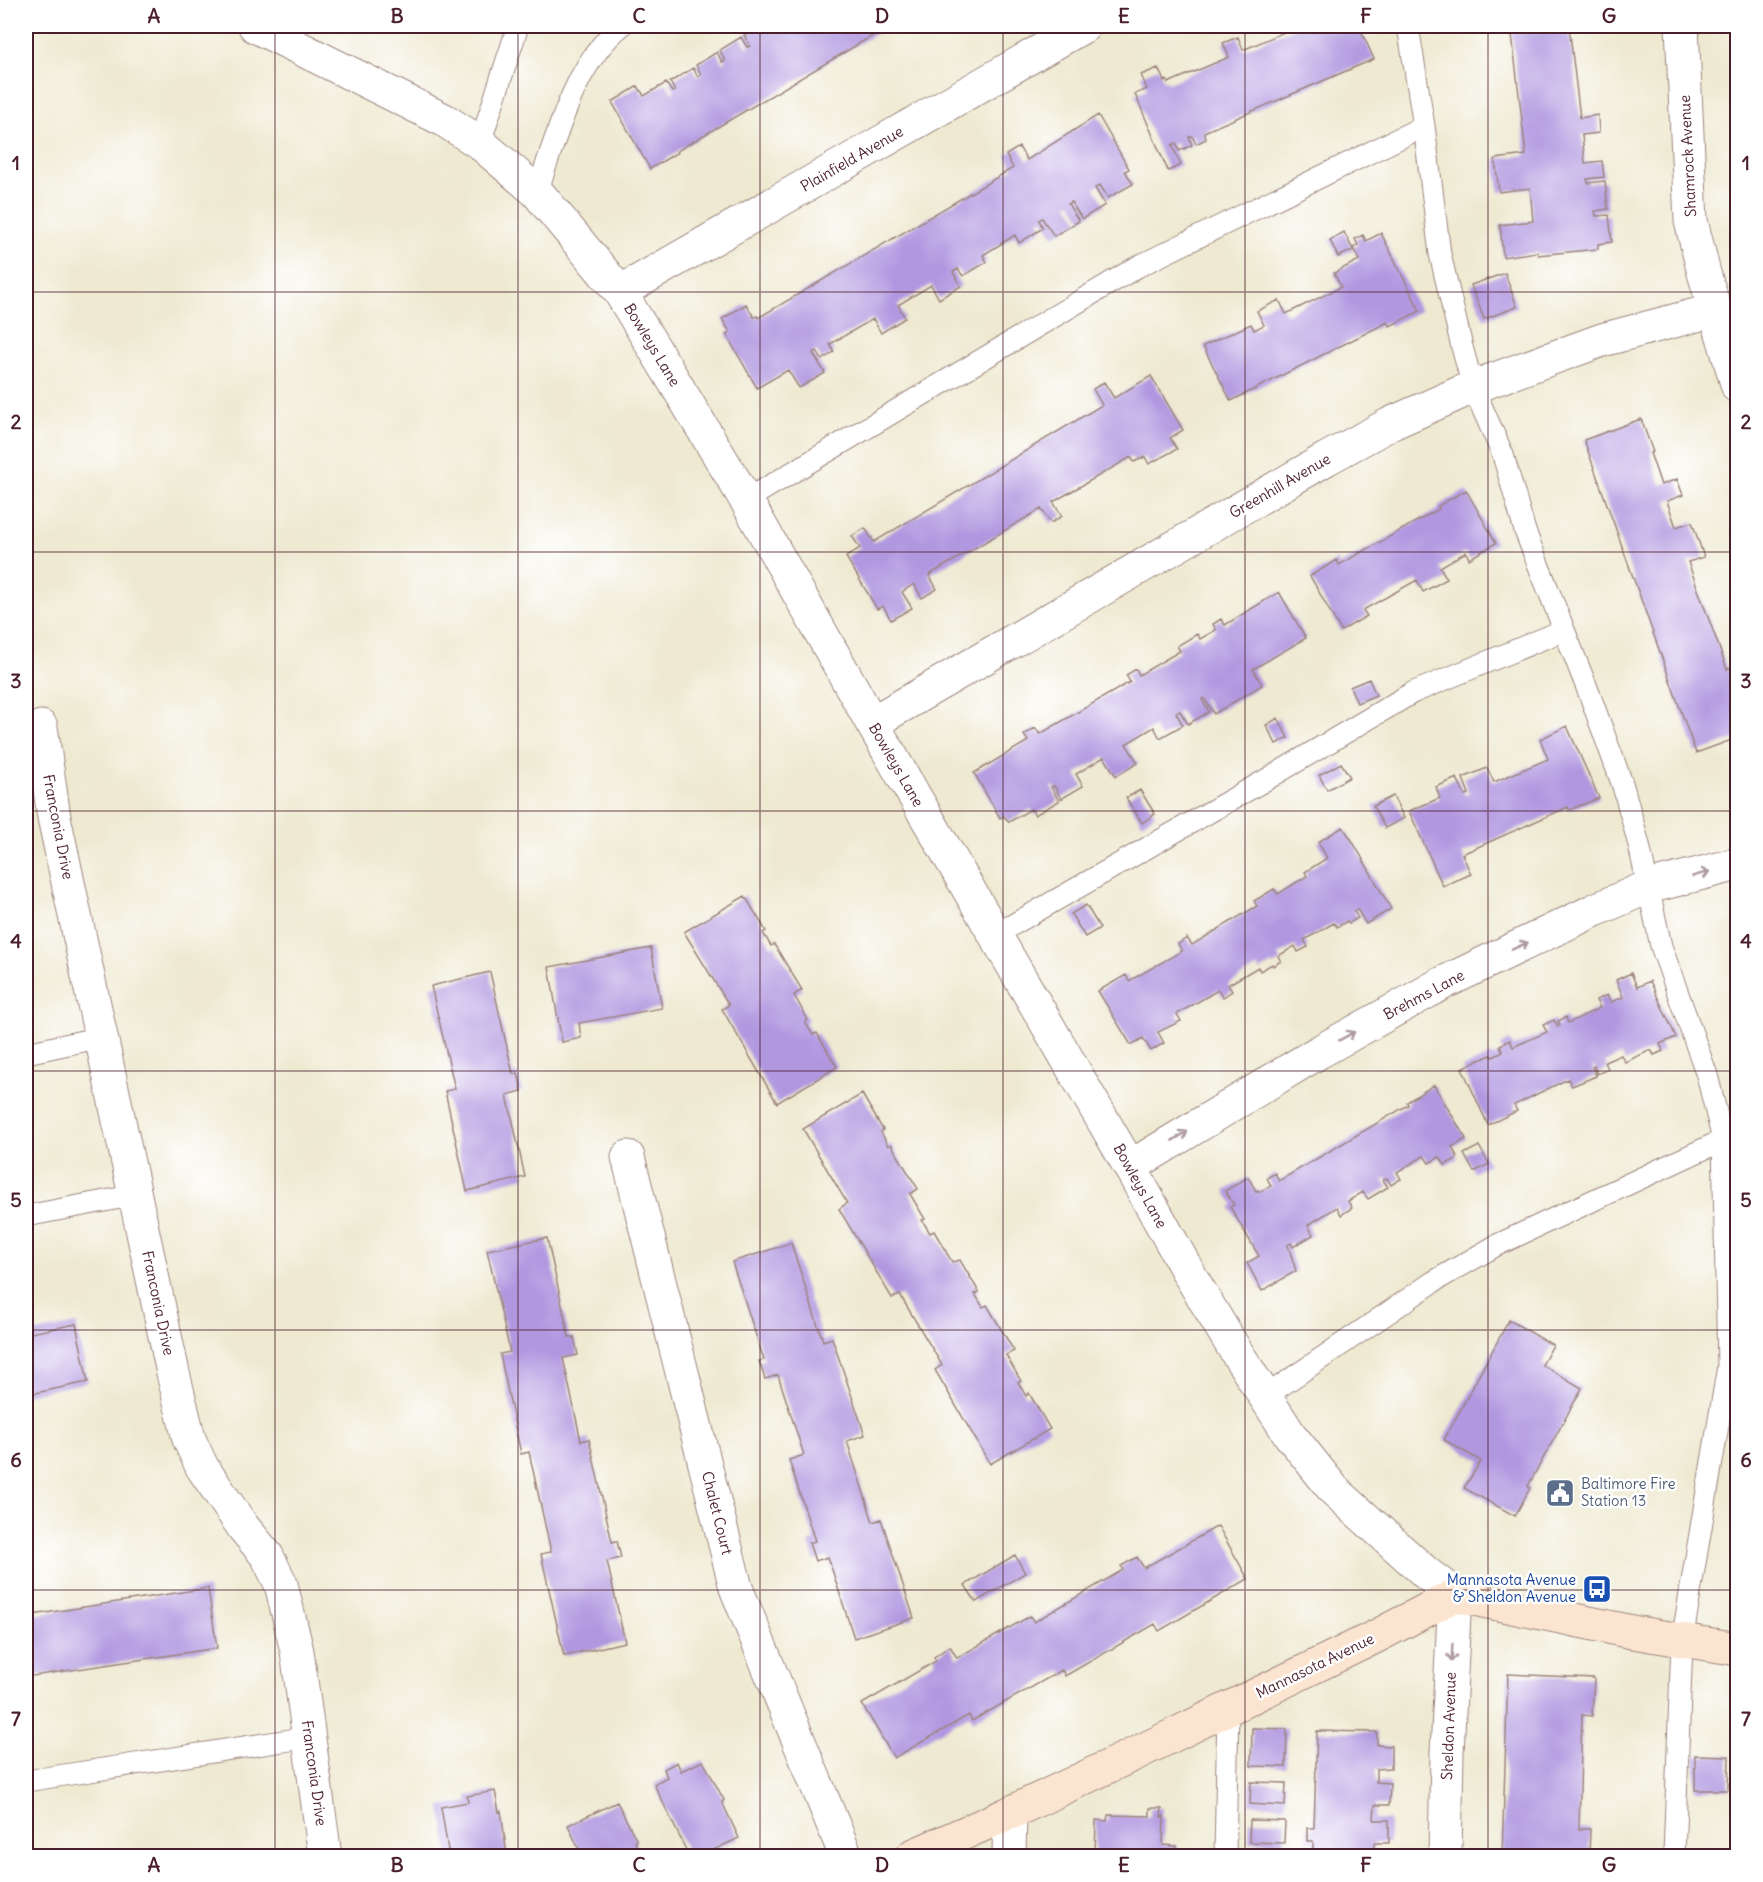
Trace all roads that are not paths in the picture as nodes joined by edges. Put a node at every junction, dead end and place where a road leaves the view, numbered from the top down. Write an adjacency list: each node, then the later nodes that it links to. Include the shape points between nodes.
1 (255, 26): 8 (street, Bowleys Lane, via 444,120)
2 (518, 26): 8 (lane)
3 (621, 26): 9 (lane, via 607,37 581,74)
4 (1084, 26): 10 (street, Plainfield Avenue)
5 (1408, 26): 7 (lane)
6 (1682, 26): 11 (street, Shamrock Avenue, via 1691,221)
7 (1424, 126): 12 (lane, via 1440,254); 14 (lane, via 1137,267)
8 (480, 143): 9 (street, Bowleys Lane)
9 (537, 192): 10 (street, Bowleys Lane)
10 (620, 292): 14 (street, Bowleys Lane)
11 (1715, 310): 12 (street, Greenhill Avenue, via 1602,340); 13 (street, Shamrock Avenue)
12 (1473, 387): 15 (lane, via 1503,455 1526,531); 16 (street, Greenhill Avenue, via 1390,424 1326,459)
13 (1737, 387)
14 (746, 500): 16 (street, Bowleys Lane)
15 (1564, 630): 19 (lane, via 1623,786); 20 (lane, via 1412,693)
16 (872, 723): 20 (street, Bowleys Lane)
17 (41, 727): 21 (street, Franconia Drive, via 54,817)
18 (1737, 864): 19 (street, Brehms Lane, one-way to 18)
19 (1648, 887): 23 (lane, via 1661,946 1707,1075); 25 (street, Brehms Lane, one-way to 19, via 1319,1052 1443,983)
20 (995, 935): 25 (street, Bowleys Lane)
21 (102, 1037): 22 (lane); 26 (street, Franconia Drive)
22 (26, 1053)
23 (1723, 1140): 28 (lane, via 1497,1245 1433,1282); 30 (lane, via 1728,1366)
24 (628, 1157): 37 (street, Chalet Court, via 736,1588)
25 (1130, 1167): 28 (street, Bowleys Lane, via 1191,1277)
26 (136, 1195): 27 (lane); 33 (street, Franconia Drive, via 189,1439 219,1494 267,1556 281,1584 297,1651)
27 (26, 1216)
28 (1266, 1396): 29 (street, Bowleys Lane, via 1290,1435 1334,1490)
29 (1455, 1595): 30 (street); 32 (street, Mannasota Avenue); 41 (street, Sheldon Avenue, one-way to 41)
30 (1682, 1641): 31 (street); 42 (lane)
31 (1737, 1649)
32 (1228, 1708): 35 (street, Mannasota Avenue); 40 (lane)
33 (309, 1737): 34 (lane); 36 (street, Franconia Drive)
34 (26, 1781)
35 (1010, 1813): 38 (street, Mannasota Avenue); 39 (street)
36 (325, 1857)
37 (846, 1857)
38 (912, 1857)
39 (1009, 1857)
40 (1224, 1857)
41 (1445, 1857)
42 (1674, 1857)

